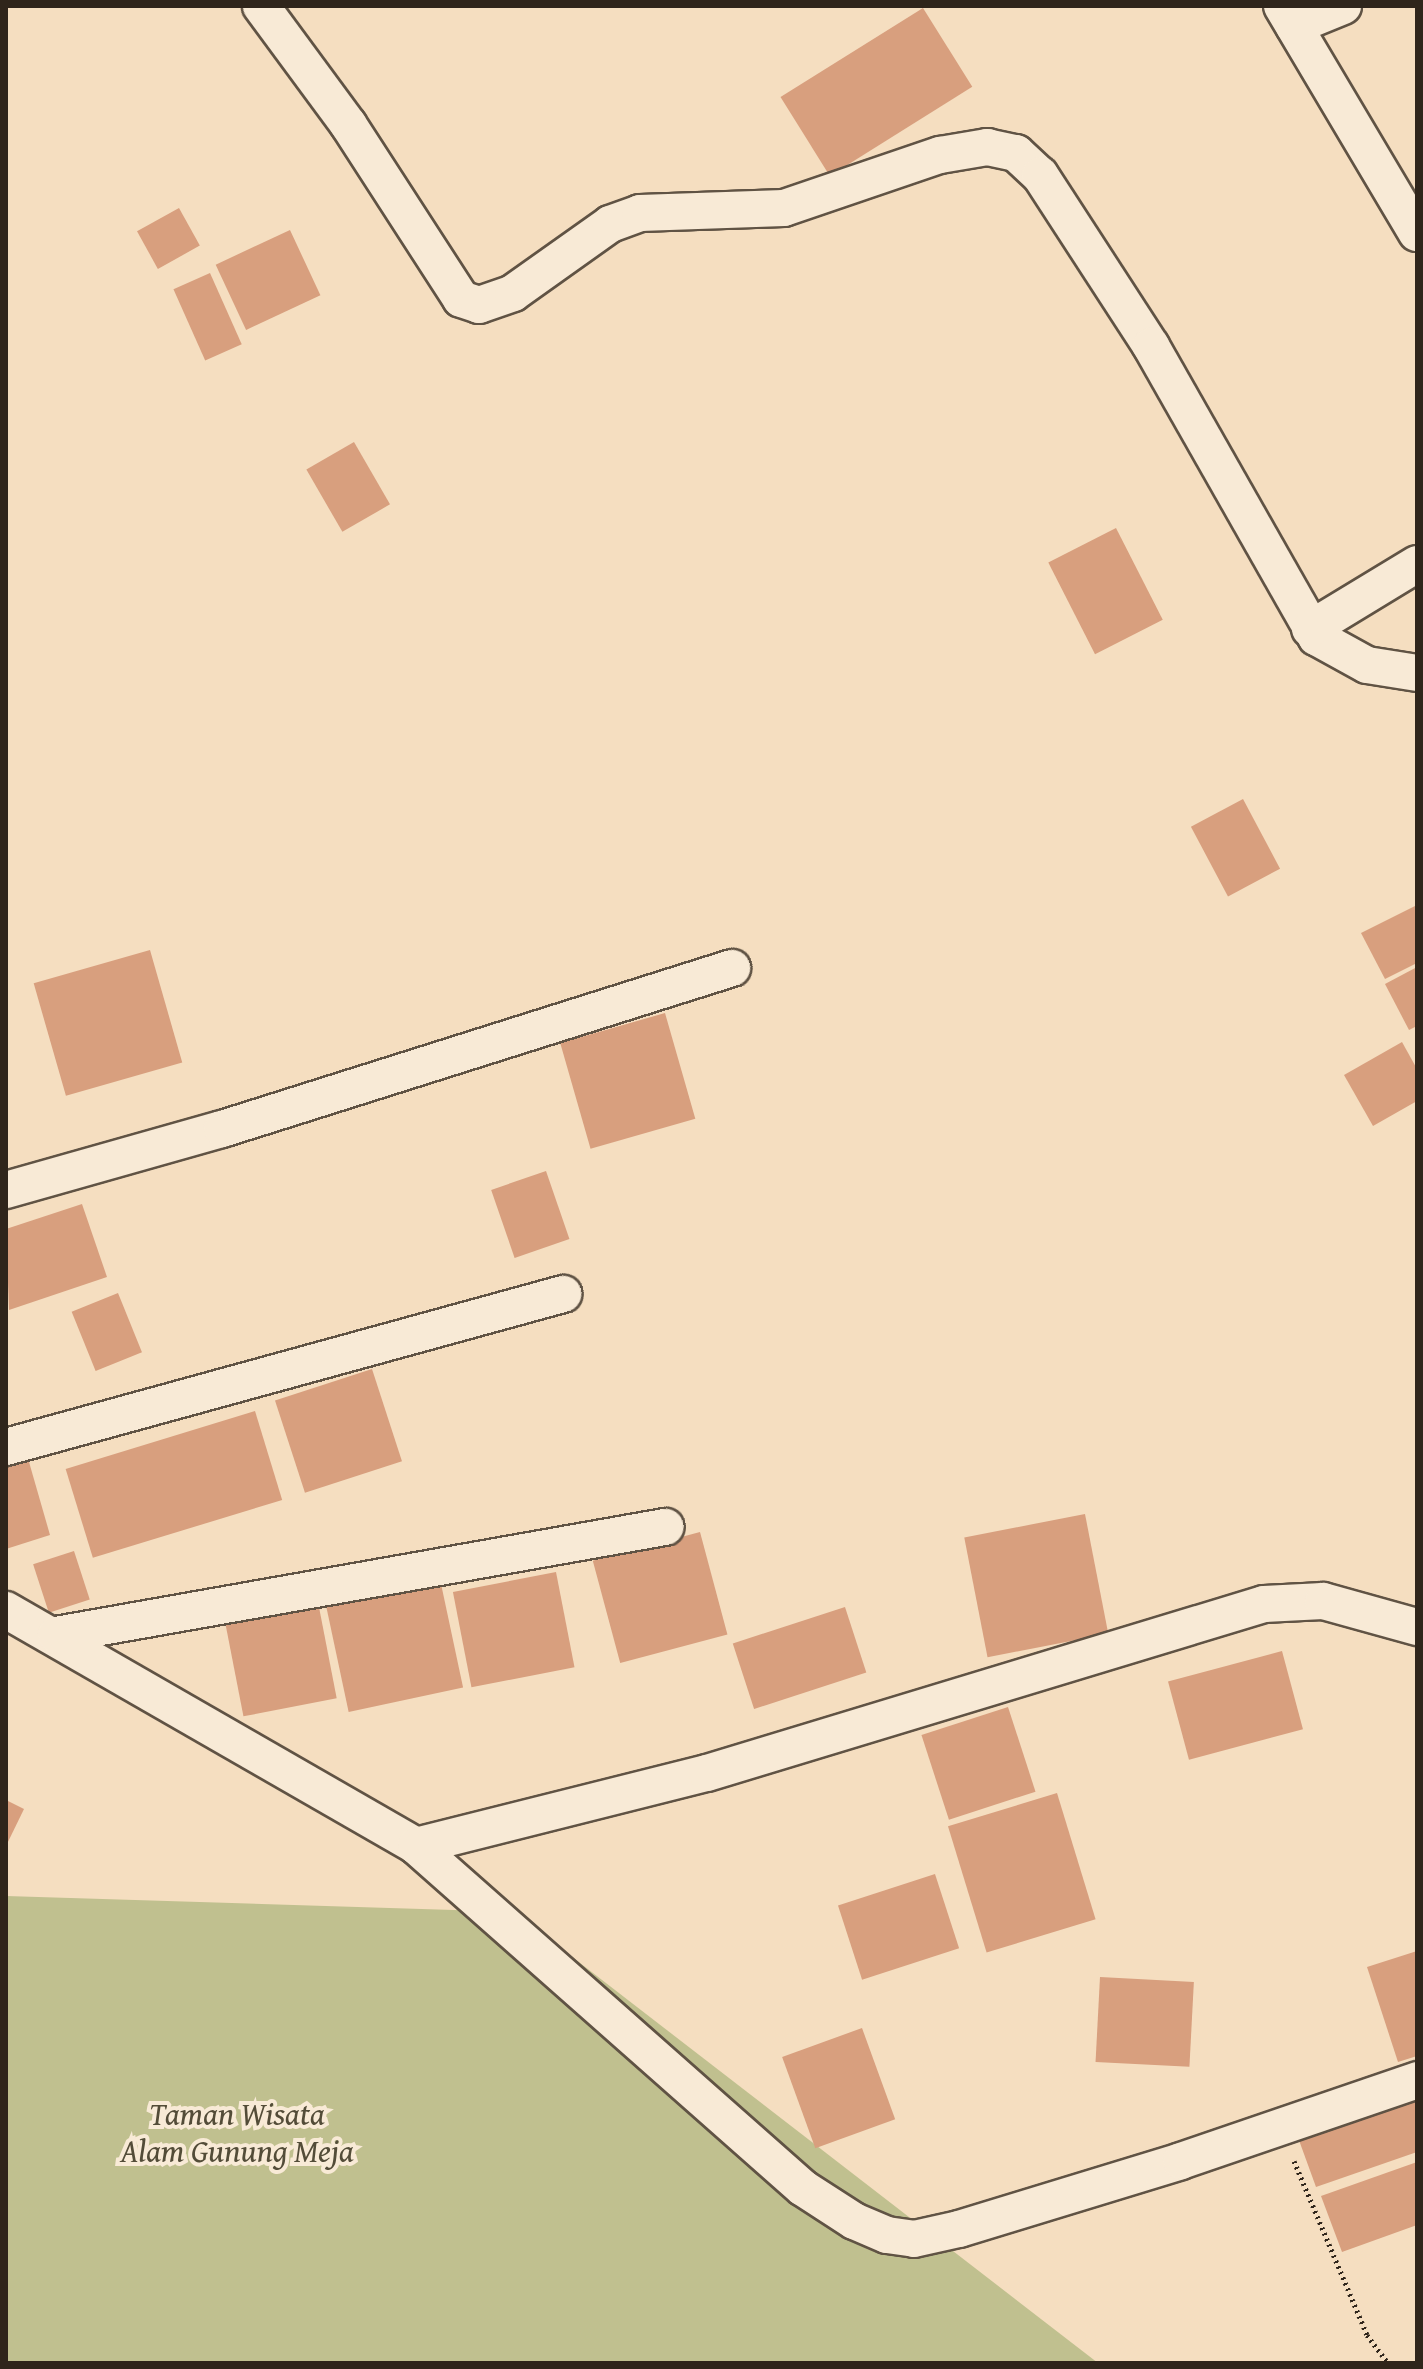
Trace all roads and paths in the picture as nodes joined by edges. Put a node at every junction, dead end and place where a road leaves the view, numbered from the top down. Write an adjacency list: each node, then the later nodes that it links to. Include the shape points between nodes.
1 (261, 6): 6 (street, via 348,124 461,299 479,305 513,293 610,224 640,213 784,208 940,155 987,147 1016,153 1040,175 1151,346)
2 (1343, 6): 3 (street)
3 (1288, 16): 4 (street)
4 (1417, 233)
5 (1417, 564): 6 (street)
6 (1310, 629): 7 (street, via 1343,656)
7 (1417, 673)
8 (732, 968): 9 (street, via 222,1129)
9 (6, 1190)
10 (563, 1294): 11 (street)
11 (6, 1447)
12 (665, 1527): 15 (street)
13 (6, 1610): 15 (street)
14 (1417, 1627): 16 (street, via 1323,1601 1264,1604 707,1773)
15 (56, 1635): 16 (street)
16 (416, 1846): 18 (street, via 803,2188 887,2235 914,2239 959,2229)
17 (1417, 2080): 18 (street)
18 (1280, 2127): 19 (path, via 1367,2335)
19 (1388, 2363)

